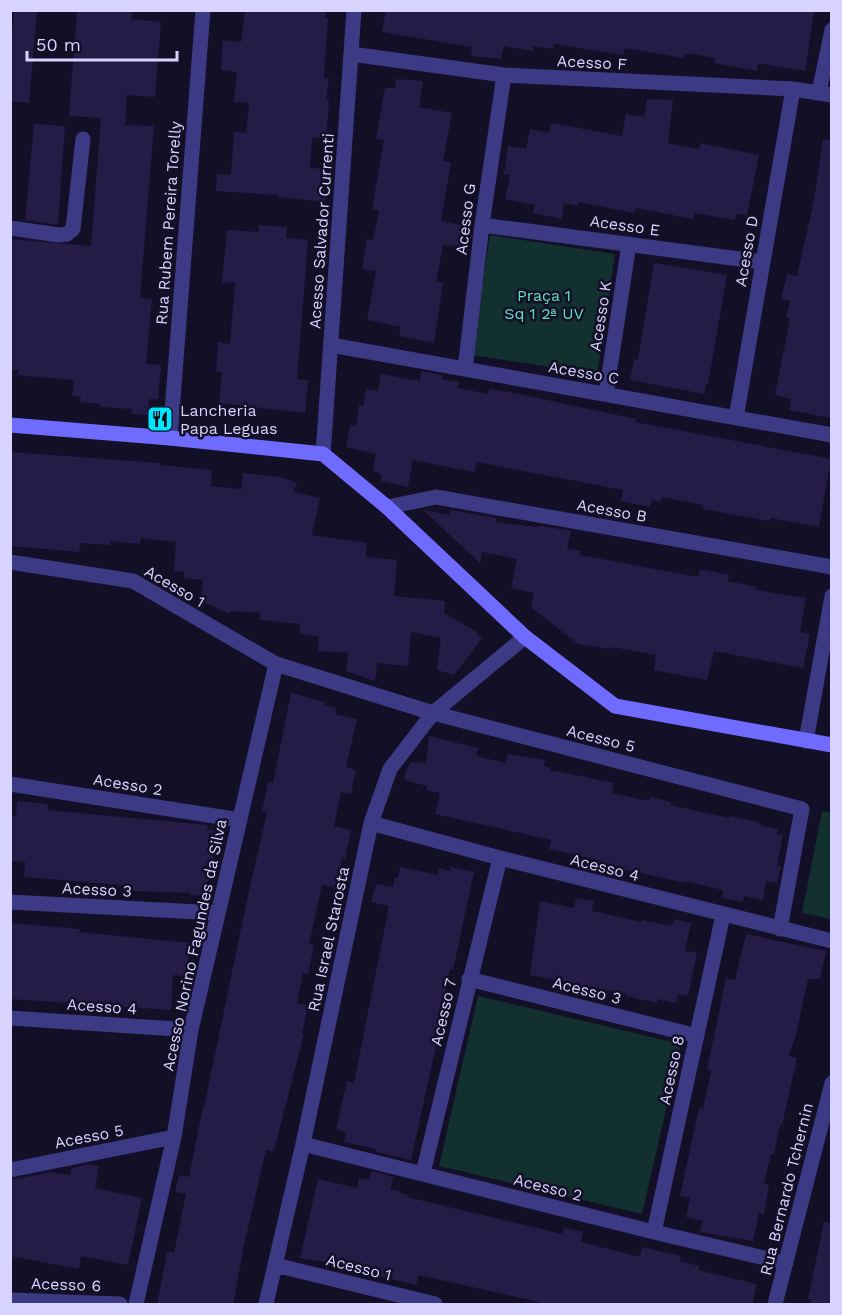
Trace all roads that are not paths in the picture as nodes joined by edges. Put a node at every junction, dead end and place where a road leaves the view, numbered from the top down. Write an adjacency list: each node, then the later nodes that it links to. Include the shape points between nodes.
1 (203, 10): 19 (street, Rua Rubem Pereira Torelly)
2 (354, 10): 4 (street, Acesso Salvador Currenti)
3 (831, 30): 7 (street)
4 (351, 54): 5 (street, Acesso F); 13 (street, Acesso Salvador Currenti)
5 (504, 75): 6 (street, Acesso F); 9 (street, Acesso G)
6 (793, 90): 7 (street, Acesso F); 12 (street, Acesso D)
7 (825, 93)
8 (83, 139): 10 (street, via 73,229 59,235)
9 (482, 225): 11 (street, Acesso E); 14 (street, Acesso G)
10 (10, 228)
11 (629, 244): 12 (street, Acesso E); 15 (street, Acesso K)
12 (762, 262): 16 (street, Acesso D)
13 (331, 345): 14 (street, Acesso C); 20 (street, Acesso Salvador Currenti)
14 (465, 369): 15 (street, Acesso C)
15 (606, 394): 16 (street, Acesso C)
16 (736, 418): 18 (street, Acesso C)
17 (10, 425): 19 (street)
18 (831, 435)
19 (170, 438): 20 (street)
20 (323, 454): 21 (street)
21 (387, 507): 23 (street, Acesso B, via 436,497); 25 (street)
22 (10, 562): 26 (street, Acesso 1, via 133,581)
23 (831, 567)
24 (831, 596): 28 (street)
25 (525, 637): 27 (street, Rua Israel Starosta); 28 (street, via 615,706)
26 (276, 664): 27 (street, Acesso 5); 31 (street, Acesso Norino Fagundes da Silva)
27 (432, 713): 32 (street, Rua Israel Starosta, via 390,769); 37 (street, Acesso 5, via 802,809)
28 (806, 741): 29 (street)
29 (831, 745)
30 (10, 784): 31 (street, Acesso 2)
31 (240, 820): 35 (street, Acesso Norino Fagundes da Silva)
32 (371, 823): 33 (street, Acesso 4); 46 (street, Rua Israel Starosta)
33 (500, 858): 36 (street, Acesso 4); 39 (street, Acesso 7)
34 (10, 902): 35 (street, Acesso 3)
35 (217, 914): 41 (street, Acesso Norino Fagundes da Silva)
36 (723, 915): 37 (street, Acesso 4); 42 (street, Acesso 8)
37 (780, 929): 38 (street, Acesso 4)
38 (831, 941)
39 (469, 979): 42 (street, Acesso 3); 48 (street, Acesso 7)
40 (10, 1018): 41 (street, Acesso 4)
41 (191, 1030): 45 (street, Acesso Norino Fagundes da Silva)
42 (697, 1036): 49 (street, Acesso 8)
43 (831, 1083): 44 (street, Rua Bernardo Tchernin)
44 (826, 1136): 50 (street, Rua Bernardo Tchernin)
45 (174, 1137): 47 (street, Acesso 5); 54 (street, Acesso Norino Fagundes da Silva)
46 (303, 1144): 48 (street, Acesso 2); 51 (street, Rua Israel Starosta)
47 (10, 1170)
48 (423, 1173): 49 (street, Acesso 2)
49 (654, 1232): 50 (street, Acesso 2)
50 (786, 1263): 57 (street, Rua Bernardo Tchernin)
51 (276, 1265): 55 (street, Rua Israel Starosta); 56 (street, Acesso 1)
52 (10, 1300): 53 (street, Acesso 6)
53 (120, 1305)
54 (136, 1305)
55 (266, 1305)
56 (435, 1305)
57 (775, 1305)

